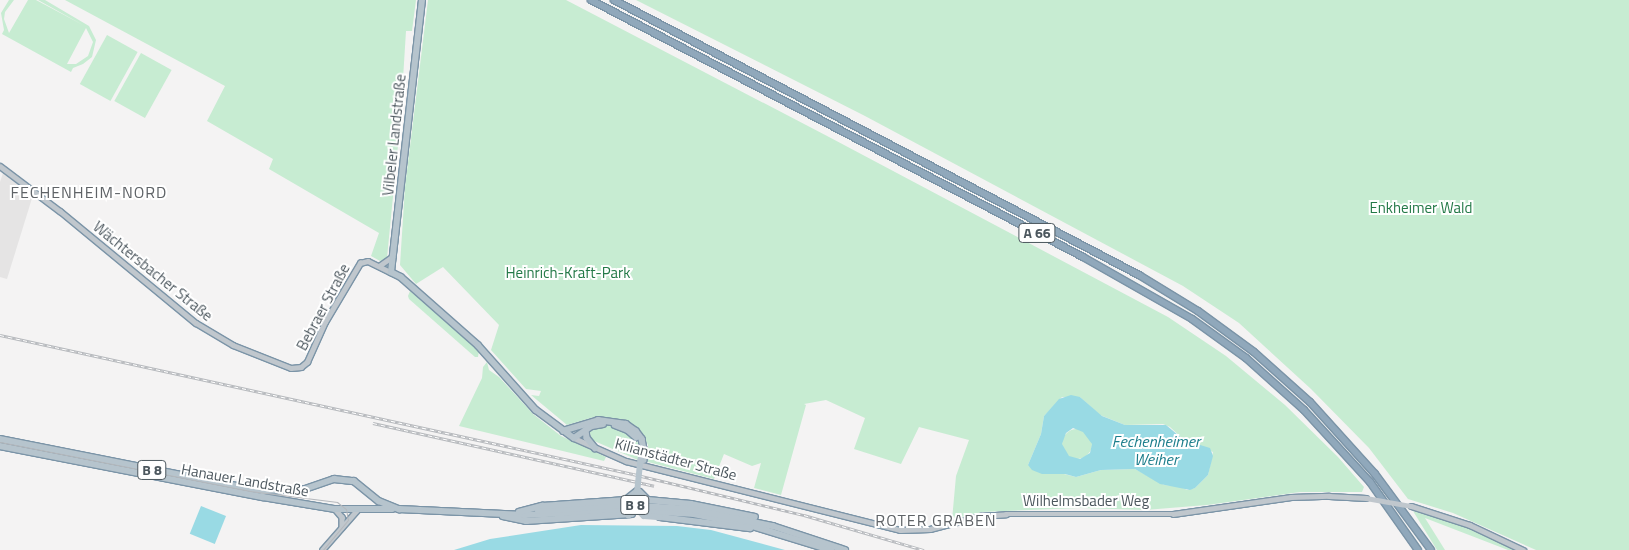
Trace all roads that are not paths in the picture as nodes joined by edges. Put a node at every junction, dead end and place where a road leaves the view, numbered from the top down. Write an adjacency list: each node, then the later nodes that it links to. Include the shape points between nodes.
1 (422, 0): 5 (main road, Vilbeler Landstraße)
2 (591, 0): 35 (highway, A 66, via 1083,257 1192,319 1246,358 1310,416 1370,482)
3 (614, 0): 36 (highway, A 66, via 1139,275 1198,311 1254,352 1316,408 1376,474)
4 (0, 166): 10 (street, Wächtersbacher Straße, via 209,332 286,366)
5 (392, 257): 6 (street); 7 (main road, Vilbeler Landstraße); 8 (main road)
6 (379, 266): 7 (street); 10 (street, Bebraer Straße, via 364,261 359,265)
7 (391, 272): 8 (main road); 9 (main road, Kilianstädter Straße)
8 (401, 277): 9 (main road, Kilianstädter Straße)
9 (422, 297): 12 (main road, Kilianstädter Straße, via 478,345 527,401)
10 (304, 365)
11 (584, 427): 12 (main road); 13 (main road); 16 (main road, via 586,437); 18 (main road, bridge, via 604,420 629,426 642,439 644,449)
12 (563, 431): 13 (main road, Kilianstädter Straße)
13 (574, 438): 16 (street, Kilianstädter Straße)
14 (0, 440): 17 (main road, Hanauer Landstraße / B 8, via 263,491)
15 (0, 446): 20 (main road, Hanauer Landstraße / B 8)
16 (595, 448): 29 (street, Kilianstädter Straße, via 626,461)
17 (305, 489): 20 (main road, via 296,498); 23 (main road, Hanauer Landstraße / B 8, via 334,480 354,481 378,501)
18 (638, 492): 19 (main road, bridge); 24 (main road, bridge); 28 (main road, via 648,500 752,516)
19 (626, 500): 25 (main road, via 537,507); 27 (main road, bridge, via 632,506)
20 (303, 504): 22 (main road, Hanauer Landstraße / B 8)
21 (359, 508): 22 (main road, Hanauer Landstraße / B 8); 23 (main road, Hanauer Landstraße / B 8); 31 (street)
22 (335, 509): 31 (street, via 343,521)
23 (399, 509): 26 (main road, Hanauer Landstraße / B 8)
24 (636, 509): 27 (main road, bridge); 30 (main road, bridge, via 645,517)
25 (515, 513): 26 (main road, Hanauer Landstraße / B 8); 28 (main road, Hanauer Landstraße / B 8, via 604,506 666,506); 30 (main road, Hanauer Landstraße / B 8, via 656,510 711,517)
26 (497, 514): 27 (main road, via 516,520)
27 (629, 516)
28 (784, 528): 34 (main road, Hanauer Landstraße / B 8)
29 (887, 528): 37 (street, Wilhelmsbader Weg, bridge, via 930,530 980,516 1006,514 1188,513 1286,498 1329,496 1411,506 1470,525)
30 (775, 532): 33 (main road, Hanauer Landstraße / B 8)
31 (337, 534): 32 (street)
32 (322, 550)
33 (831, 550)
34 (845, 550)
35 (1418, 550)
36 (1431, 550)
37 (1523, 550)

